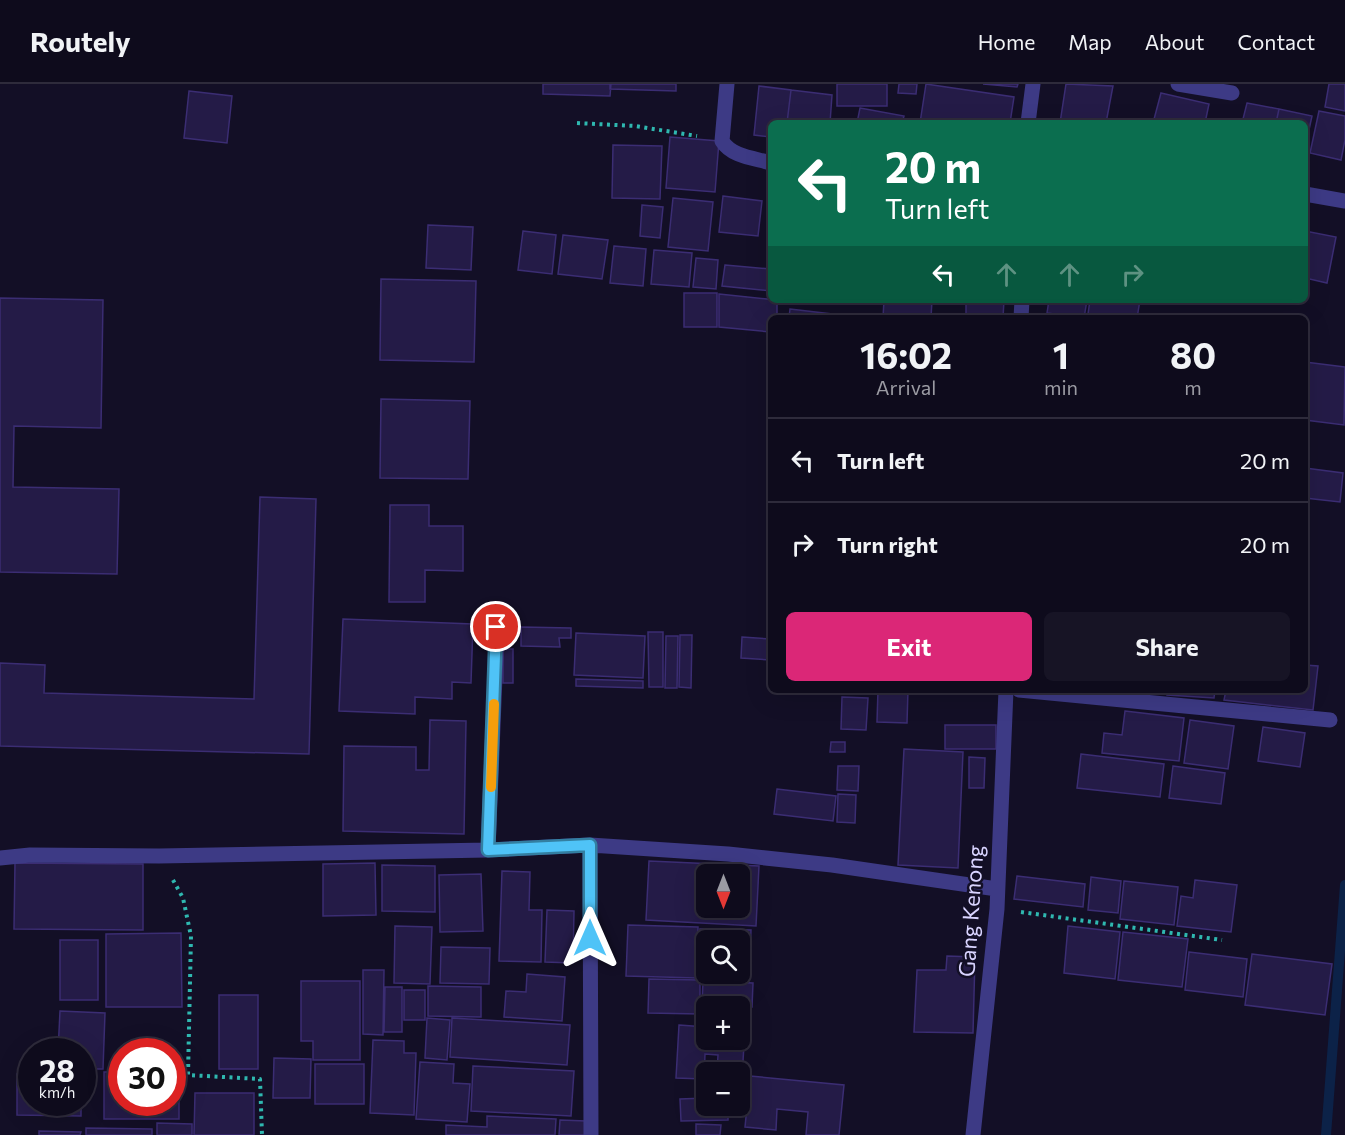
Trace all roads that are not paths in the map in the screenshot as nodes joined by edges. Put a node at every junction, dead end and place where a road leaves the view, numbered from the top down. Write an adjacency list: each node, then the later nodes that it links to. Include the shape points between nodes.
1 (727, 84): 6 (street, via 722,141 733,153)
2 (1033, 84): 5 (street)
3 (1178, 84): 4 (street)
4 (1232, 93)
5 (1028, 120)
6 (768, 162)
7 (1308, 195): 8 (street)
8 (1345, 201)
9 (496, 627): 14 (street)
10 (1006, 693): 16 (street, Gang Kenong)
11 (1050, 693): 12 (street)
12 (1330, 720)
13 (590, 845): 14 (street); 16 (street, via 728,854); 17 (street)
14 (488, 850): 15 (street)
15 (0, 858)
16 (997, 889): 18 (street, Gang Kenong)
17 (591, 1135)
18 (973, 1135)

